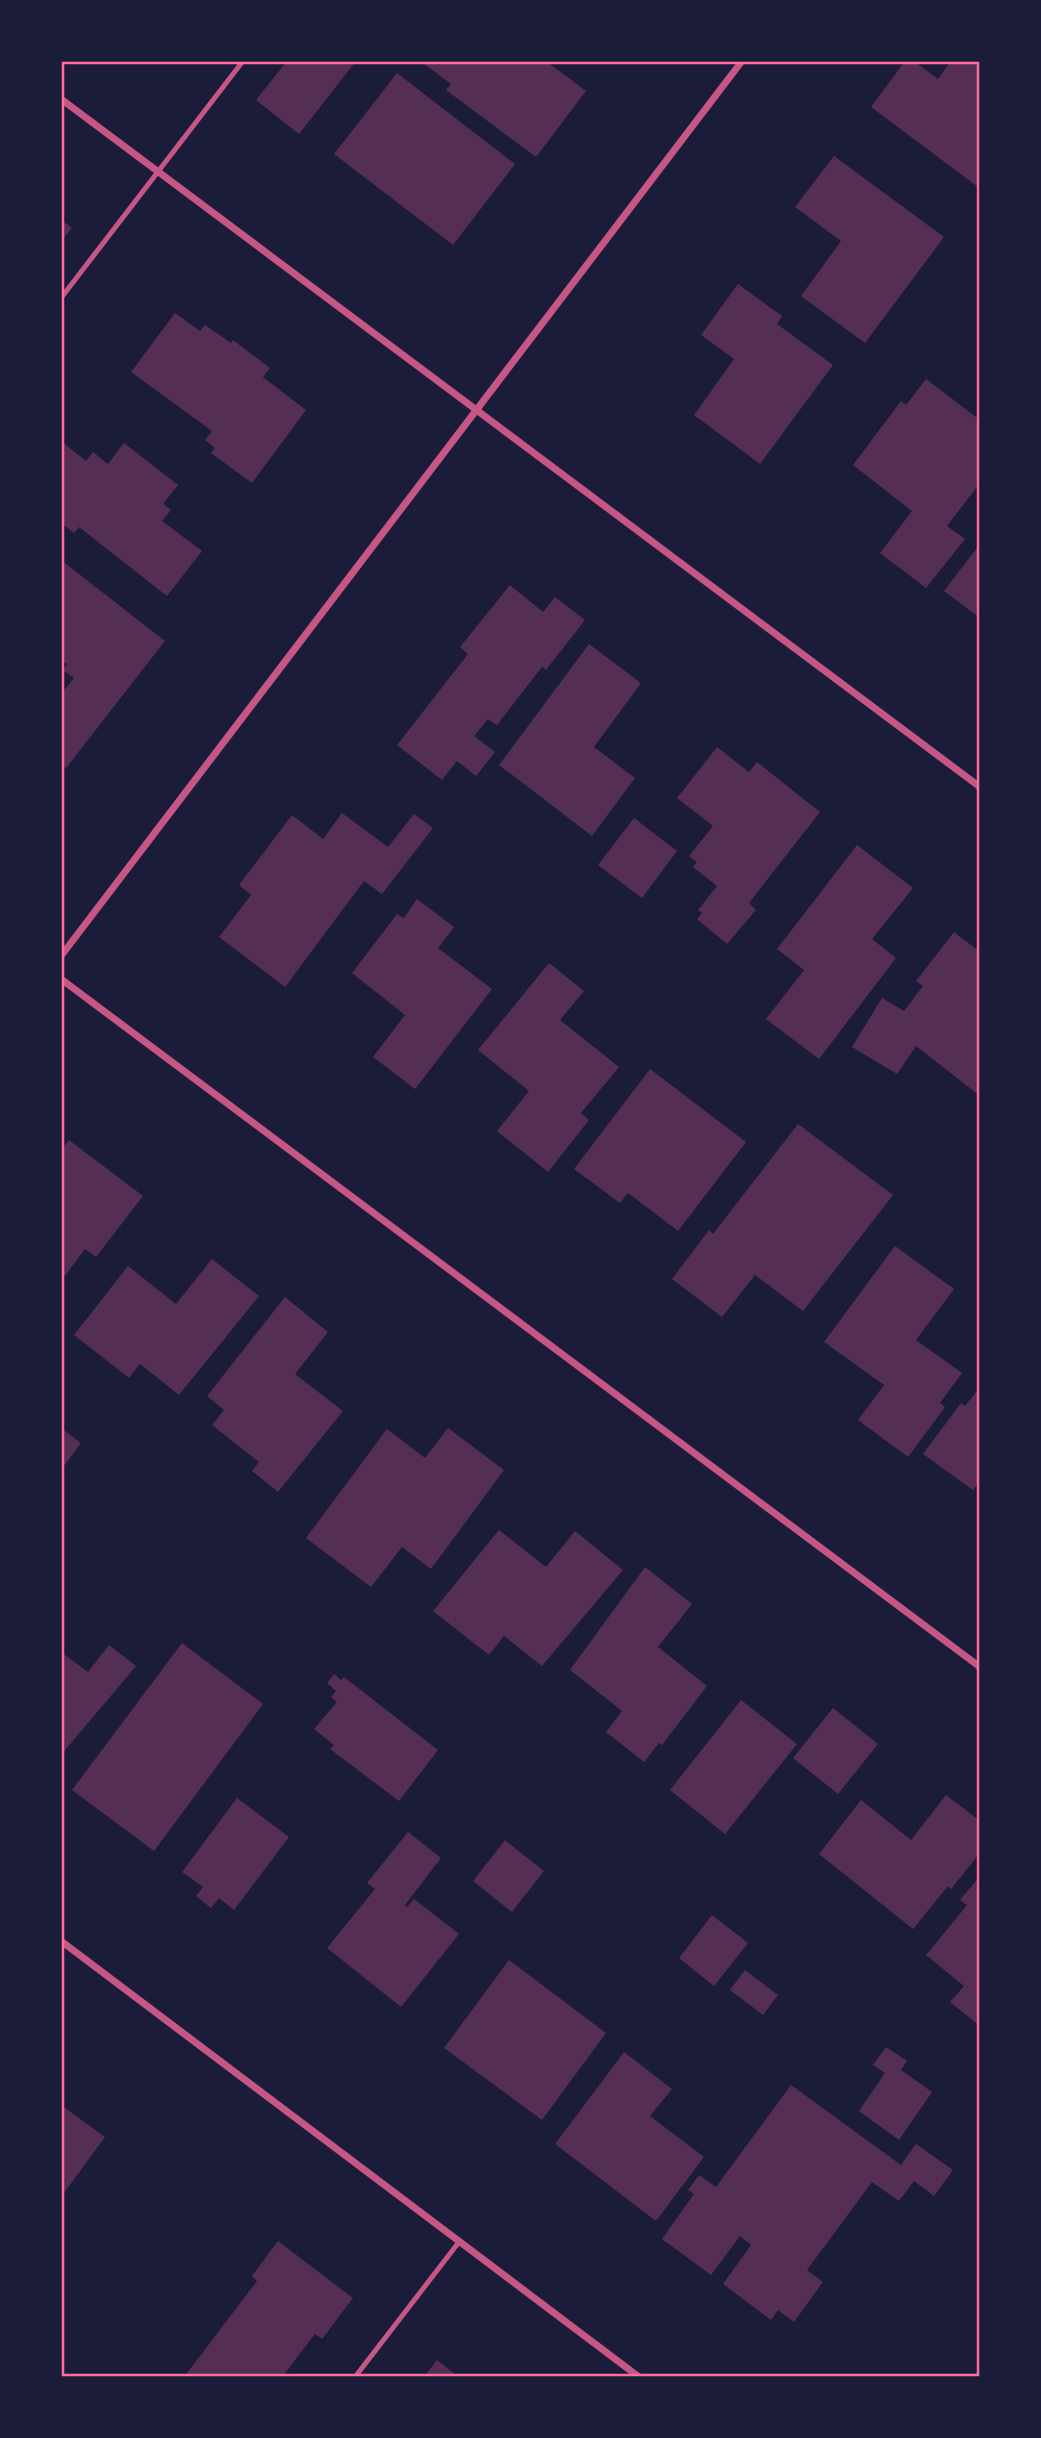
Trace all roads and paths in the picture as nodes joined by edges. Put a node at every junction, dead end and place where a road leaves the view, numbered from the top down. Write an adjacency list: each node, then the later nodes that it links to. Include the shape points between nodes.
1 (243, 61): 4 (lane)
2 (742, 61): 6 (street)
3 (61, 99): 4 (street)
4 (159, 171): 5 (lane); 6 (street)
5 (61, 298)
6 (476, 409): 7 (street); 8 (street)
7 (980, 787)
8 (61, 956)
9 (61, 979): 10 (street)
10 (980, 1667)
11 (61, 1941): 12 (street)
12 (459, 2242): 13 (lane); 14 (street)
13 (355, 2377)
14 (639, 2377)

